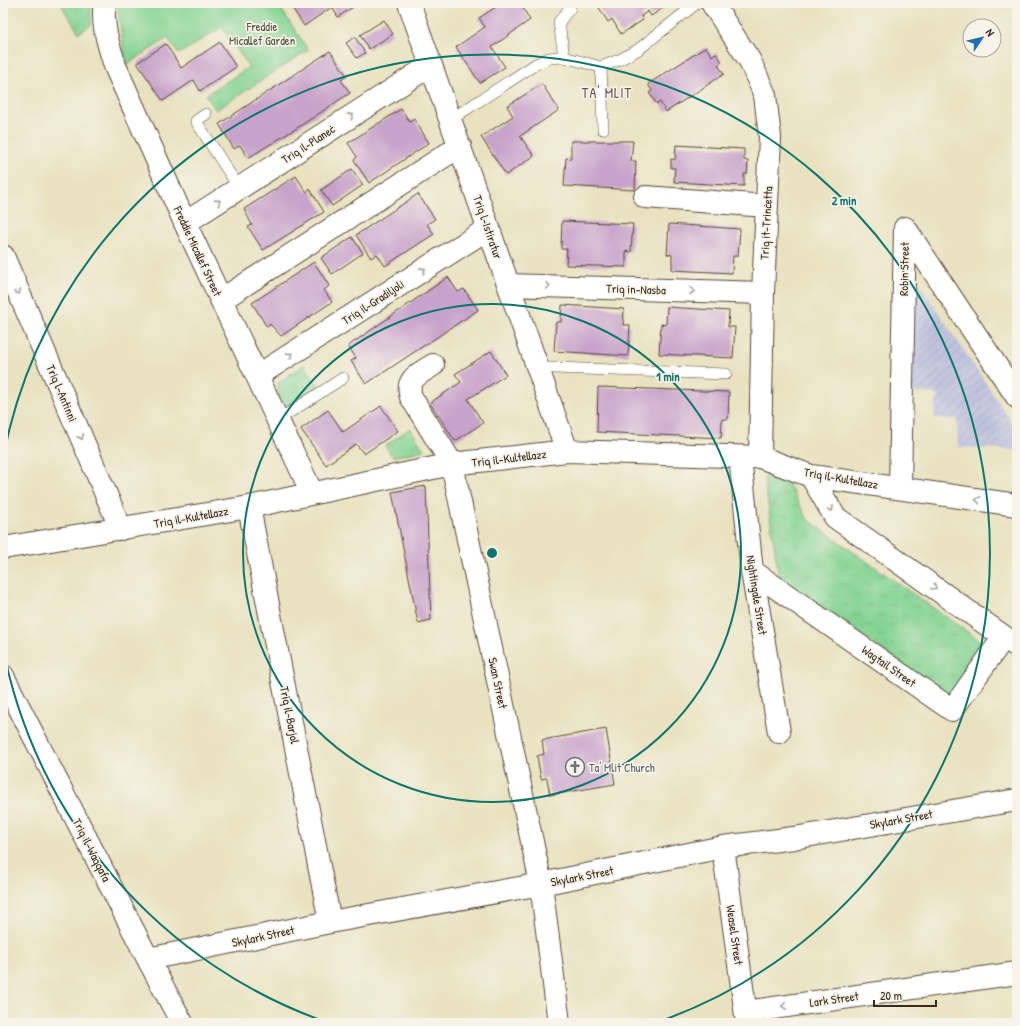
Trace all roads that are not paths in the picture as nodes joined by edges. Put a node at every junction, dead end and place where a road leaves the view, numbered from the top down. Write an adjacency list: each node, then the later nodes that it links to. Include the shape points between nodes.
1 (105, 3): 16 (street, Freddie Micallef Street, via 103,12 107,39 115,66)
2 (409, 3): 7 (street, Triq l-Istiratur)
3 (697, 3): 8 (lane, via 639,49)
4 (712, 3): 15 (street, Triq it-Trinċetta, via 750,61 765,95 770,137)
5 (570, 8): 6 (lane, via 559,22)
6 (564, 57): 8 (lane); 10 (lane, via 550,58 536,64)
7 (431, 65): 10 (street, Triq l-Istiratur); 13 (street, Triq il-Planeċ, one-way to 7)
8 (601, 67): 11 (lane)
9 (206, 114): 13 (lane, via 196,121)
10 (450, 120): 12 (street, Triq l-Istiratur)
11 (603, 129)
12 (460, 146): 17 (street, Triq l-Istiratur); 21 (street)
13 (239, 188): 16 (street, Triq il-Planeċ, one-way to 13)
14 (644, 197): 15 (street)
15 (767, 206): 20 (street, Triq it-Trinċetta)
16 (185, 223): 21 (street, Freddie Micallef Street)
17 (489, 228): 19 (street, Triq l-Istiratur); 25 (street, Triq il-Gradiljoli, one-way to 17)
18 (3, 256): 37 (street, Triq l-Antinni, one-way to 37)
19 (509, 285): 20 (street, Triq in-Nasba, one-way to 20); 23 (street, Triq l-Istiratur)
20 (763, 293): 30 (street, Triq it-Trinċetta)
21 (221, 300): 25 (street, Freddie Micallef Street)
22 (433, 365): 31 (street, Swan Street, via 416,376 409,390)
23 (538, 368): 24 (lane); 29 (street, Triq l-Istiratur)
24 (726, 374)
25 (257, 376): 28 (street, Freddie Micallef Street)
26 (343, 378): 28 (lane)
27 (1017, 397): 33 (street, Robin Street, via 905,228)
28 (278, 420): 34 (street, Freddie Micallef Street)
29 (567, 451): 30 (street, Triq il-Kultellazz); 31 (street, Triq il-Kultellazz)
30 (750, 457): 32 (street, Triq il-Kultellazz); 39 (street, Nightingale Street)
31 (452, 464): 34 (street, Triq il-Kultellazz); 45 (street, Swan Street)
32 (812, 476): 33 (street, Triq il-Kultellazz); 40 (street, Wagtail Street, one-way to 40, via 835,517)
33 (900, 488): 35 (street, Triq il-Kultellazz, one-way to 33)
34 (312, 493): 36 (street, Triq il-Kultellazz)
35 (1017, 505)
36 (249, 508): 37 (street, Triq il-Kultellazz); 46 (street, Triq il-Barjol)
37 (121, 529): 38 (street, Triq il-Kultellazz)
38 (3, 548)
39 (752, 571): 40 (street, Wagtail Street, via 952,710); 42 (street, Nightingale Street)
40 (1011, 641)
41 (3, 676): 47 (street, Triq il-Waqqafa)
42 (780, 732)
43 (1017, 800): 44 (street, Skylark Street, via 794,838)
44 (722, 847): 45 (street, Skylark Street); 49 (street, Weasel Street)
45 (541, 884): 46 (street, Skylark Street); 51 (street, Swan Street)
46 (330, 922): 47 (street, Skylark Street)
47 (148, 959): 50 (street, Triq il-Waqqafa)
48 (1017, 973): 49 (street, Lark Street, one-way to 49)
49 (746, 1018)
50 (182, 1023)
51 (558, 1023)

